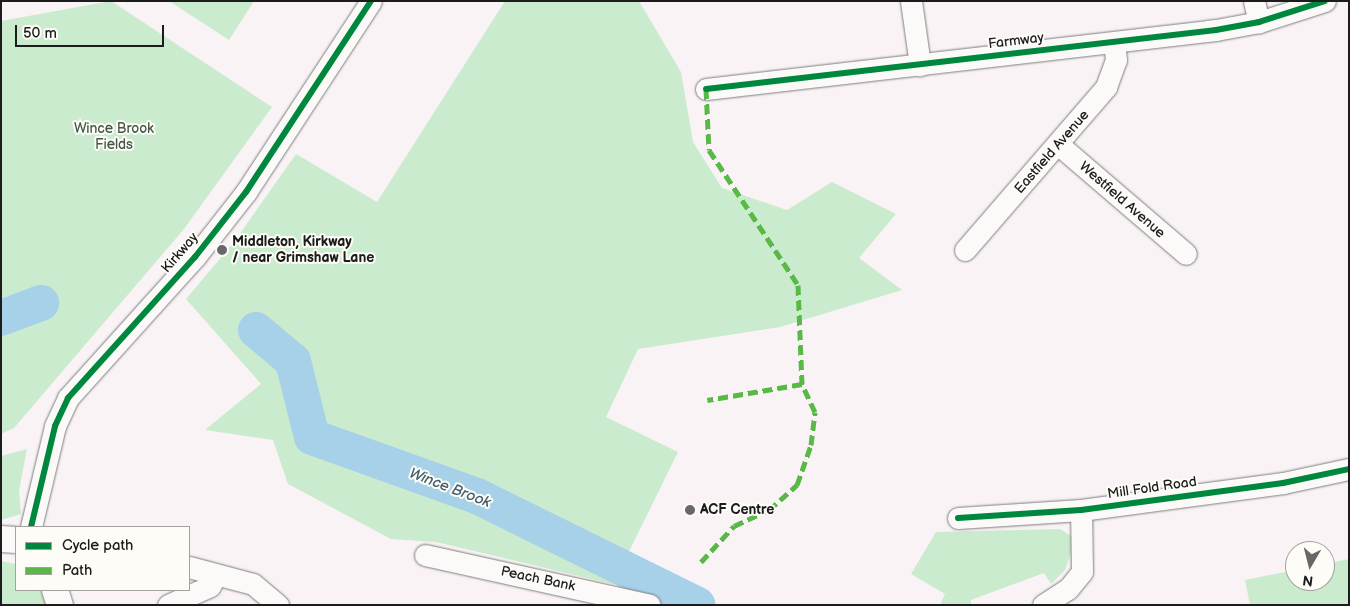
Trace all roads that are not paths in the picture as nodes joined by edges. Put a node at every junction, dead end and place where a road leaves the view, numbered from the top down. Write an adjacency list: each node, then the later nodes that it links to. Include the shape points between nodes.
1 (371, 1): 15 (street, Kirkway, via 246,192 195,257 68,398 55,426)
2 (911, 1): 7 (street)
3 (1254, 1): 5 (street)
4 (1325, 1): 5 (street, Farmway)
5 (1259, 22): 6 (street, Farmway)
6 (1114, 42): 7 (street, Farmway); 9 (street, Eastfield Avenue, via 1116,60 1106,86)
7 (920, 65): 8 (street, Farmway)
8 (706, 89)
9 (1059, 145): 10 (street, Eastfield Avenue); 11 (street, Westfield Avenue)
10 (965, 250)
11 (1186, 254)
12 (1349, 469): 13 (street, Mill Fold Road, via 1283,483)
13 (1081, 510): 14 (street, Mill Fold Road); 26 (street, via 1082,572 1068,589)
14 (958, 518)
15 (30, 526)
16 (1, 539): 17 (main road)
17 (15, 540)
18 (424, 555): 25 (street, Peach Bank)
19 (190, 567): 20 (street)
20 (216, 574): 23 (street, via 210,586); 24 (street, via 253,584)
21 (55, 591): 22 (main road)
22 (60, 605)
23 (168, 605)
24 (278, 605)
25 (650, 605)
26 (1043, 605)

